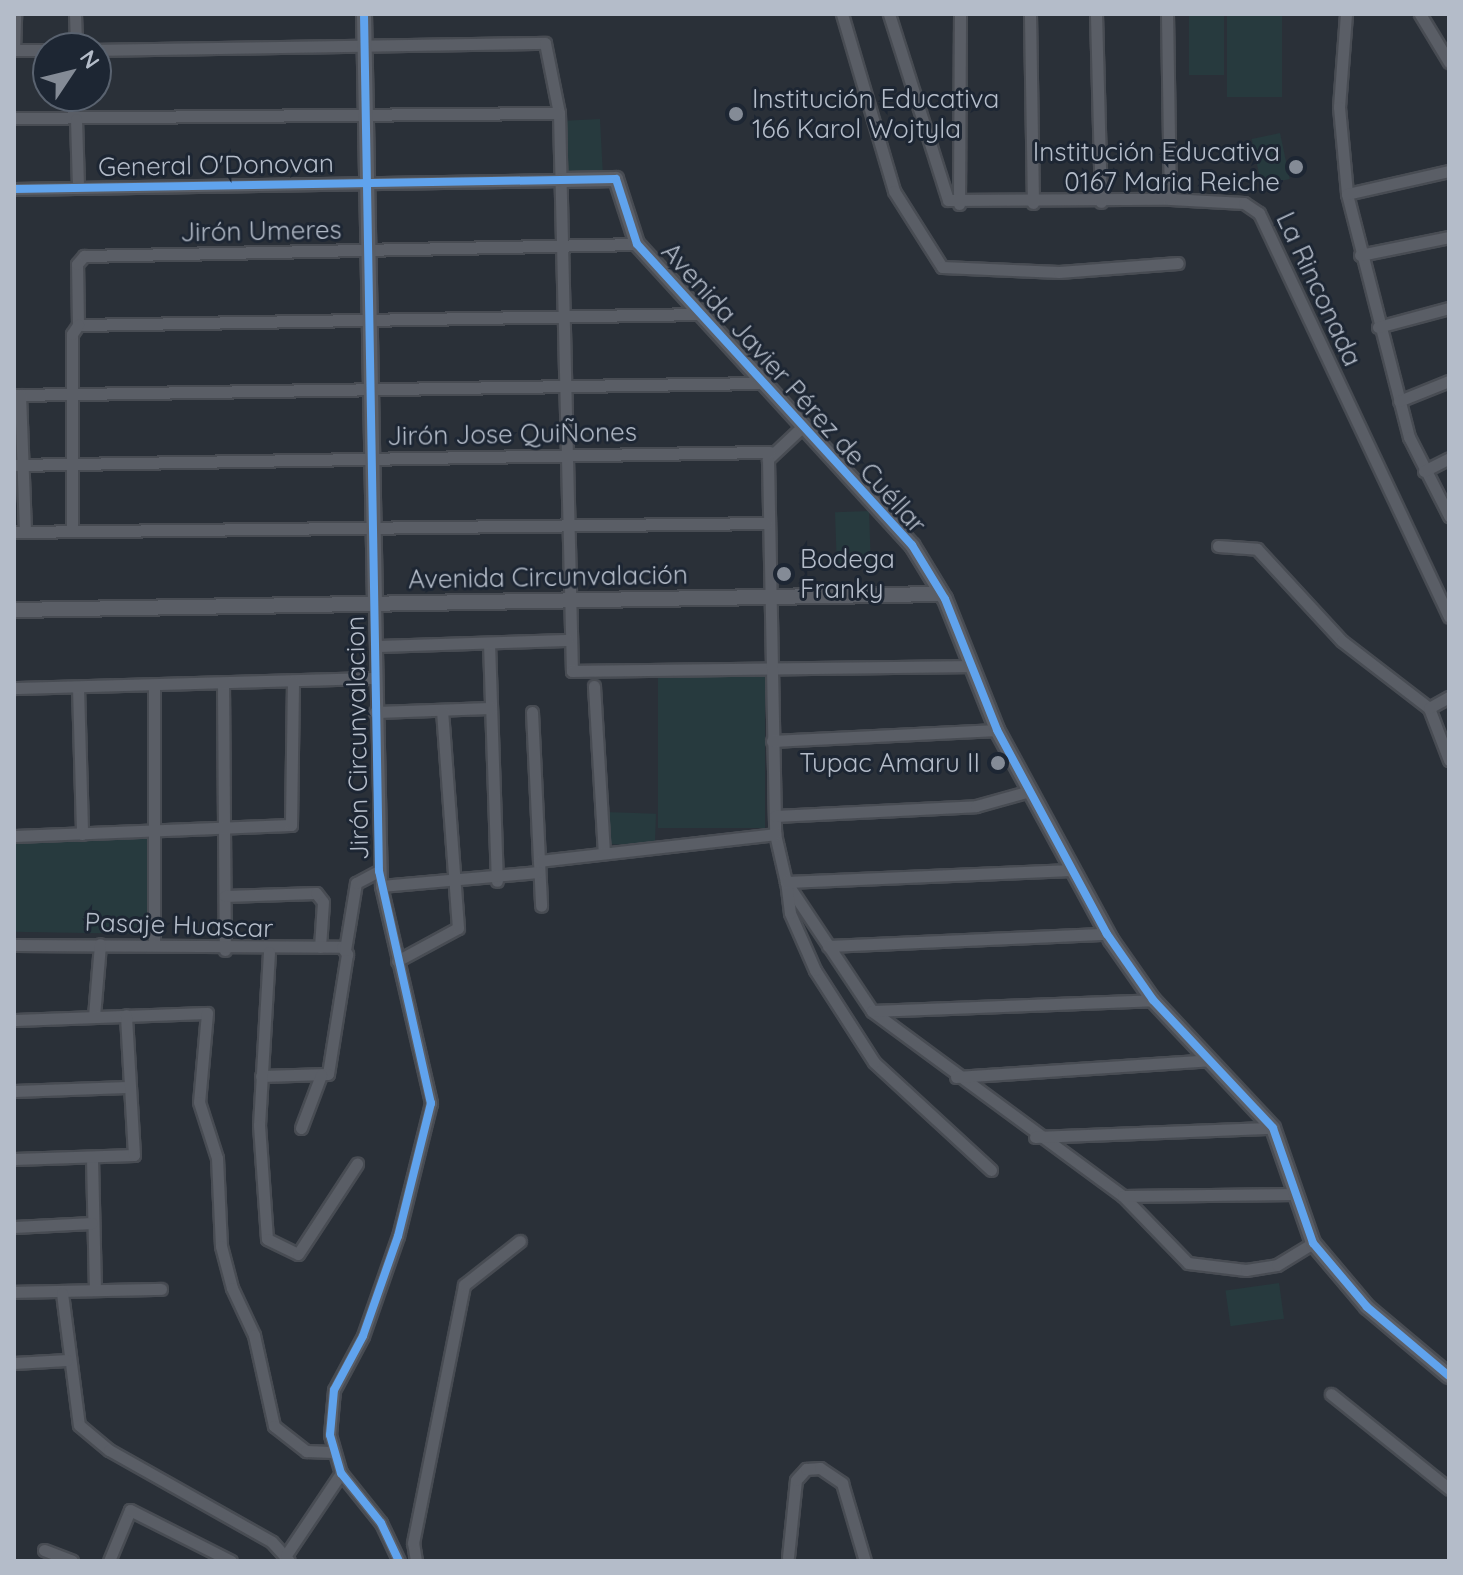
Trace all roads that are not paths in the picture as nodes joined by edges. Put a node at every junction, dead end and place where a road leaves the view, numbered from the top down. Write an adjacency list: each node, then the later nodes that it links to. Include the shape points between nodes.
1 (15, 14): 12 (street)
2 (364, 14): 11 (street, Jirón Circunvalacion)
3 (842, 14): 34 (street, via 894,191 942,267 1059,272)
4 (889, 14): 28 (street, via 940,186)
5 (960, 14): 28 (street)
6 (1030, 14): 27 (street)
7 (1096, 14): 26 (street)
8 (1167, 14): 25 (street)
9 (1346, 14): 24 (street, via 1339,107)
10 (1420, 14): 14 (street)
11 (365, 44): 13 (street); 15 (street, Jirón Circunvalacion); 16 (street, via 545,43)
12 (14, 50)
13 (112, 50)
14 (1449, 62)
15 (367, 111): 16 (street); 18 (street); 21 (street, Jirón Circunvalacion)
16 (559, 113): 20 (street)
17 (14, 118): 18 (street)
18 (76, 119): 22 (street)
19 (1449, 171): 24 (street)
20 (562, 180): 21 (street, General O'Donovan); 30 (street, Avenida Javier Pérez de Cuéllar, via 616,179); 31 (street)
21 (368, 183): 22 (street, General O'Donovan); 32 (street, Jirón Circunvalacion)
22 (78, 187): 23 (street, General O'Donovan)
23 (14, 189)
24 (1347, 194): 33 (street)
25 (1170, 199): 26 (street, La Rinconada); 68 (street, La Rinconada, via 1244,203 1259,213)
26 (1101, 202): 27 (street, La Rinconada)
27 (1033, 203): 28 (street, La Rinconada)
28 (959, 204)
29 (1449, 237): 33 (street)
30 (637, 244): 31 (street, Jirón Umeres); 36 (street, Avenida Javier Pérez de Cuéllar)
31 (561, 249): 32 (street, Jirón Umeres); 37 (street)
32 (371, 252): 38 (street, Jirón Circunvalacion); 39 (street, Jirón Umeres, via 79,259)
33 (1360, 255): 40 (street)
34 (1178, 263)
35 (1449, 308): 40 (street)
36 (700, 314): 37 (street); 42 (street, Avenida Javier Pérez de Cuéllar)
37 (562, 317): 38 (street); 43 (street)
38 (371, 323): 39 (street); 44 (street, Jirón Circunvalacion)
39 (78, 325): 45 (street, via 72,334)
40 (1378, 327): 47 (street)
41 (1449, 381): 47 (street)
42 (762, 383): 43 (street); 48 (street, Avenida Javier Pérez de Cuéllar)
43 (563, 387): 44 (street); 50 (street)
44 (373, 391): 45 (street); 51 (street, Jirón Circunvalacion)
45 (71, 394): 46 (street); 53 (street)
46 (17, 395): 54 (street)
47 (1399, 401): 55 (street)
48 (802, 427): 49 (street); 63 (street, Avenida Javier Pérez de Cuéllar, via 912,545)
49 (770, 452): 50 (street, Jirón Jose QuiÑones); 57 (street)
50 (564, 455): 51 (street, Jirón Jose QuiÑones); 58 (street)
51 (372, 458): 53 (street, Jirón Jose QuiÑones); 59 (street, Jirón Circunvalacion)
52 (1449, 458): 55 (street)
53 (71, 463): 54 (street, Jirón Jose QuiÑones); 60 (street)
54 (17, 465): 61 (street)
55 (1424, 471): 56 (street)
56 (1449, 516)
57 (767, 523): 58 (street); 64 (street)
58 (566, 524): 59 (street); 65 (street)
59 (374, 526): 60 (street); 66 (street, Jirón Circunvalacion)
60 (72, 531): 61 (street)
61 (20, 532)
62 (1218, 546): 83 (street, via 1257,549 1342,641)
63 (939, 594): 64 (street, Avenida Circunvalación); 72 (street, Avenida Javier Pérez de Cuéllar)
64 (771, 597): 65 (street, Avenida Circunvalación); 73 (street)
65 (567, 602): 66 (street, Avenida Circunvalación); 69 (street)
66 (375, 603): 67 (street, Avenida Circunvalación); 71 (street, Jirón Circunvalacion)
67 (14, 610)
68 (1449, 616)
69 (568, 640): 70 (street); 73 (street, via 568,663 581,674)
70 (489, 643): 71 (street); 82 (street)
71 (376, 646): 74 (street, Jirón Circunvalacion)
72 (970, 666): 73 (street); 87 (street, Avenida Javier Pérez de Cuéllar)
73 (772, 670): 88 (street)
74 (375, 678): 75 (street); 85 (street, Jirón Circunvalacion)
75 (293, 681): 76 (street); 92 (street, via 291,825)
76 (223, 683): 77 (street); 92 (street)
77 (154, 685): 79 (street); 93 (street)
78 (594, 686): 97 (street)
79 (78, 687): 80 (street); 94 (street)
80 (14, 688)
81 (1449, 697): 83 (street)
82 (491, 708): 84 (street); 101 (street)
83 (1429, 708): 89 (street)
84 (442, 711): 85 (street); 103 (street)
85 (375, 712): 100 (street, Jirón Circunvalacion)
86 (532, 712): 98 (street)
87 (997, 730): 88 (street); 90 (street, Avenida Javier Pérez de Cuéllar)
88 (772, 741): 91 (street)
89 (1449, 760)
90 (1030, 791): 91 (street, via 976,806); 99 (street, Avenida Javier Pérez de Cuéllar)
91 (775, 816): 95 (street)
92 (226, 830): 93 (street); 105 (street)
93 (156, 832): 94 (street); 108 (street)
94 (82, 834): 96 (street)
95 (775, 834): 97 (street); 102 (street)
96 (14, 836)
97 (604, 852): 98 (street)
98 (538, 866): 101 (street); 106 (street)
99 (1072, 870): 102 (street); 107 (street, Avenida Javier Pérez de Cuéllar)
100 (379, 871): 104 (street, Jirón Circunvalacion); 113 (street, via 356,883)
101 (497, 881): 103 (street)
102 (786, 882): 111 (street); 134 (street, via 790,913 815,970 874,1062)
103 (453, 884): 104 (street); 116 (street, via 458,928)
104 (381, 886): 116 (street, Jirón Circunvalacion)
105 (225, 896): 112 (street, via 316,893 323,902); 114 (street)
106 (541, 906)
107 (1107, 934): 111 (street); 117 (street, Avenida Javier Pérez de Cuéllar)
108 (154, 943): 109 (street, Pasaje Huascar); 114 (street, Pasaje Huascar)
109 (100, 944): 110 (street, Pasaje Huascar); 120 (street)
110 (14, 945)
111 (828, 946): 118 (street)
112 (320, 947): 113 (street, Pasaje Huascar); 115 (street, Pasaje Huascar)
113 (344, 949): 123 (street, via 328,1074)
114 (225, 950): 115 (street, Pasaje Huascar)
115 (269, 952): 124 (street)
116 (397, 961): 149 (street, Jirón Circunvalacion, via 431,1103 398,1236 363,1336 334,1390)
117 (1153, 1000): 118 (street); 122 (street, Avenida Javier Pérez de Cuéllar)
118 (872, 1011): 125 (street)
119 (126, 1015): 120 (street); 126 (street); 149 (street, via 207,1013 199,1102 217,1158 221,1246 232,1288 254,1335 274,1426 306,1451)
120 (94, 1016): 121 (street)
121 (14, 1020)
122 (1209, 1060): 125 (street); 129 (street, Avenida Javier Pérez de Cuéllar)
123 (321, 1075): 124 (street); 128 (street)
124 (261, 1076): 133 (street, via 261,1223 267,1239 298,1254)
125 (956, 1077): 130 (street)
126 (127, 1087): 127 (street); 131 (street, via 134,1155)
127 (14, 1091)
128 (301, 1128)
129 (1273, 1128): 130 (street); 135 (street, Avenida Javier Pérez de Cuéllar)
130 (1035, 1137): 136 (street)
131 (92, 1158): 132 (street); 137 (street)
132 (14, 1159)
133 (357, 1164)
134 (991, 1170)
135 (1295, 1194): 136 (street); 140 (street, Avenida Javier Pérez de Cuéllar)
136 (1123, 1196): 140 (street, via 1188,1263 1207,1269 1277,1265)
137 (92, 1223): 138 (street); 142 (street)
138 (14, 1227)
139 (520, 1241): 159 (street, via 463,1293 413,1543)
140 (1313, 1243): 147 (street, Avenida Javier Pérez de Cuéllar, via 1367,1307)
141 (161, 1289): 142 (street)
142 (95, 1290): 144 (street)
143 (14, 1292): 144 (street)
144 (62, 1293): 145 (street)
145 (67, 1360): 146 (street); 154 (street, via 79,1425 95,1441 176,1482)
146 (14, 1363)
147 (1449, 1376)
148 (1331, 1394): 151 (street)
149 (332, 1452): 150 (street, Jirón Circunvalacion)
150 (341, 1473): 154 (street); 158 (street, Jirón Circunvalacion, via 381,1523)
151 (1449, 1489)
152 (44, 1550): 155 (street)
153 (788, 1557): 160 (street, via 796,1480 820,1468 842,1483)
154 (288, 1558)
155 (72, 1561)
156 (109, 1561): 157 (street, via 130,1510)
157 (231, 1561)
158 (399, 1561)
159 (416, 1561)
160 (865, 1561)

